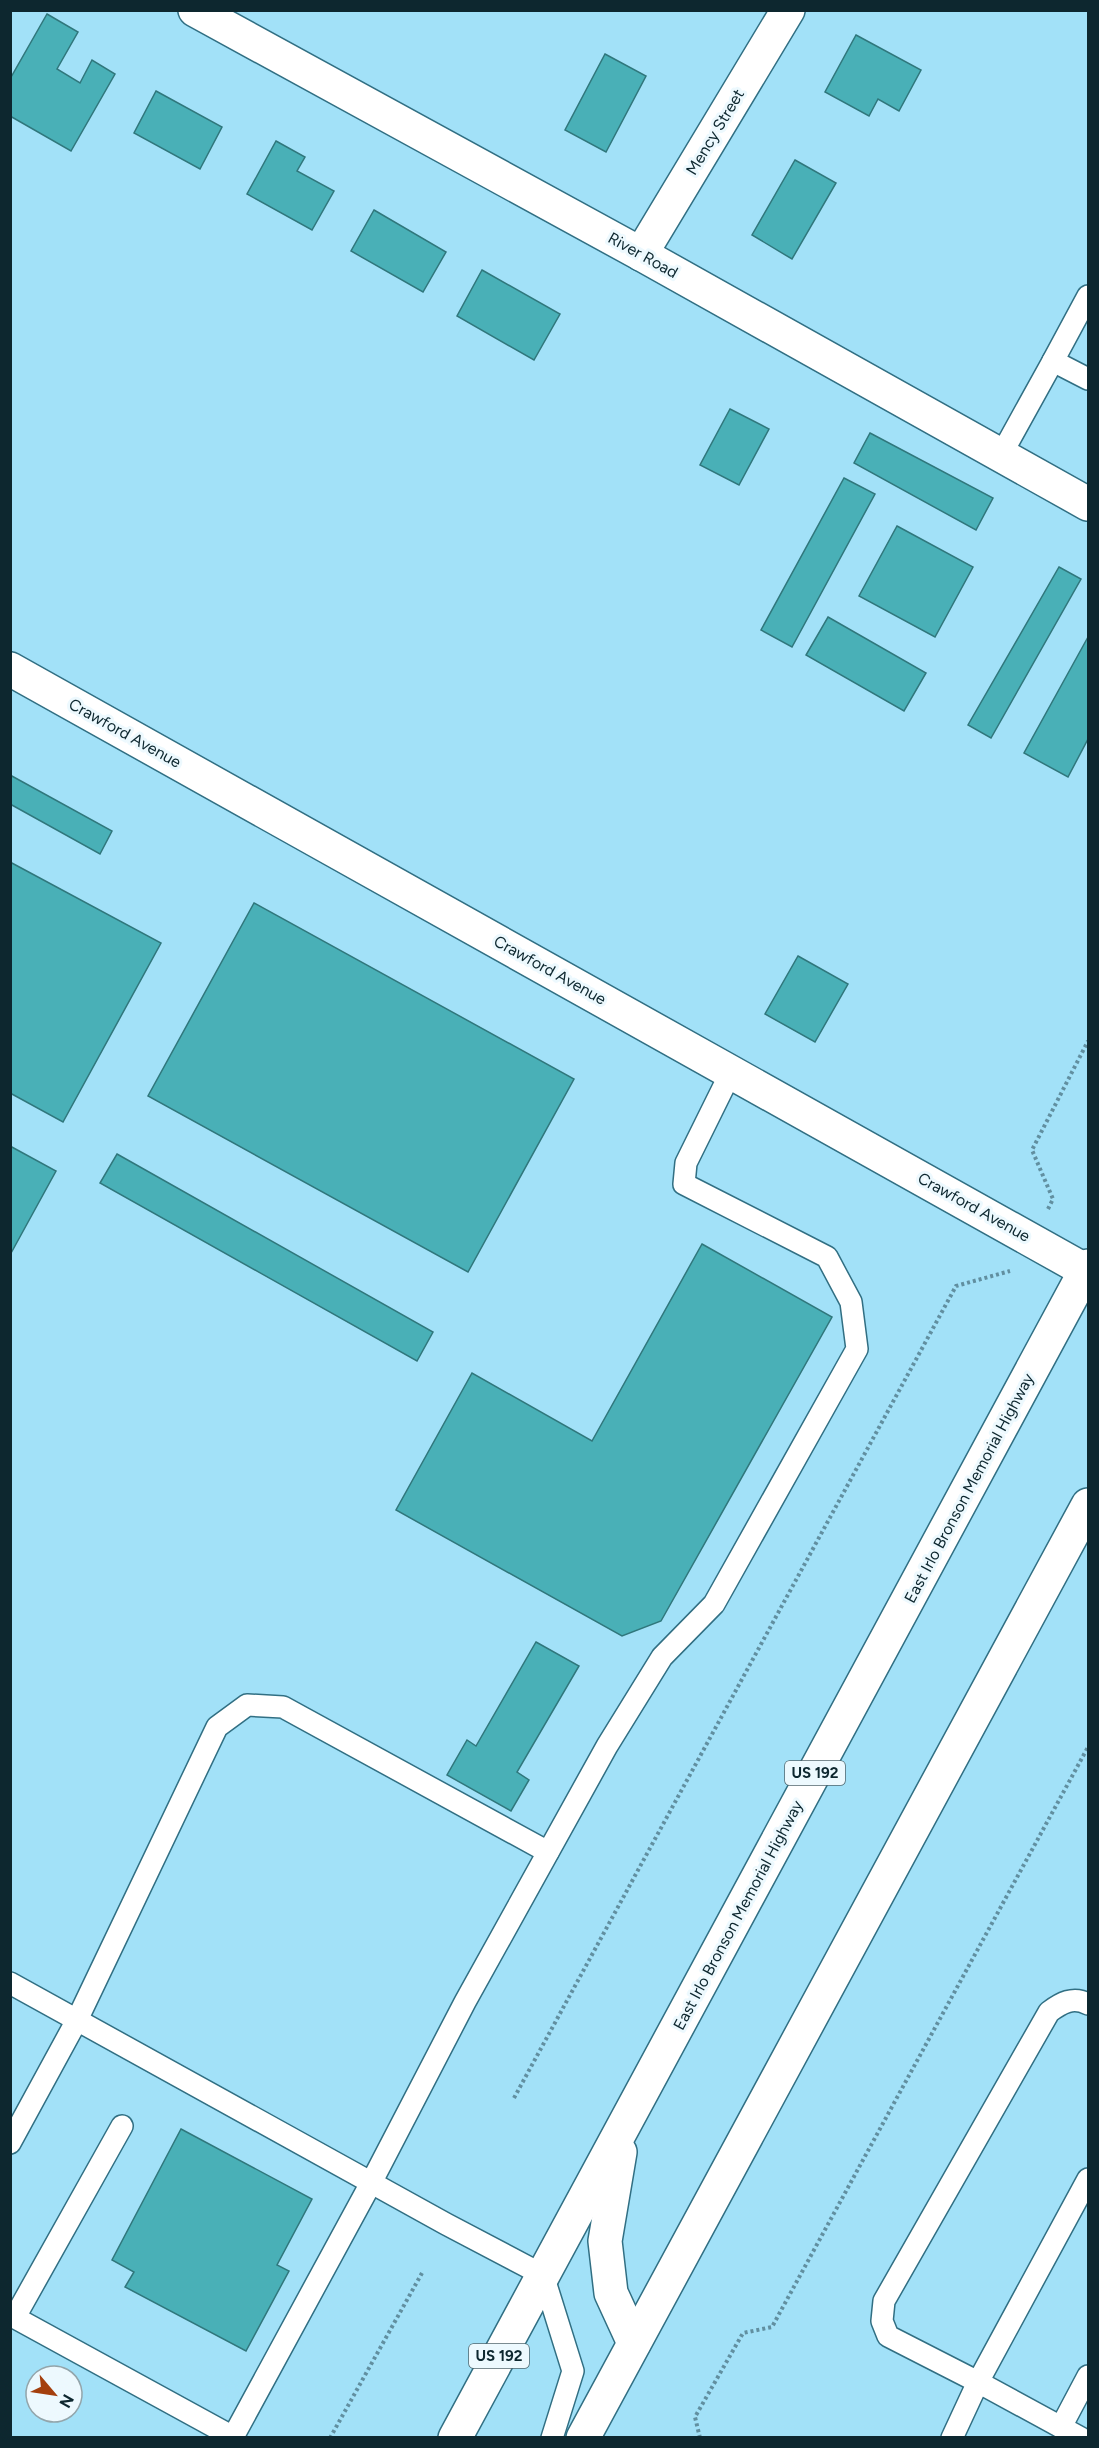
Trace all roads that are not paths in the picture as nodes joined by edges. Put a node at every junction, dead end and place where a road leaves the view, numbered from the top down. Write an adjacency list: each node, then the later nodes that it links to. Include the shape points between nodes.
1 (195, 10): 3 (main road, River Road)
2 (788, 10): 3 (main road, Mency Street)
3 (641, 254): 7 (main road, River Road)
4 (1089, 296): 5 (lane)
5 (1053, 361): 6 (lane); 7 (lane)
6 (1089, 379)
7 (1001, 455): 8 (main road, River Road)
8 (1089, 504)
9 (10, 669): 10 (main road, Crawford Avenue)
10 (731, 1072): 11 (main road, Crawford Avenue); 13 (lane, via 686,1163 684,1184 827,1257 851,1302 857,1348 714,1604 662,1657)
11 (1088, 1269): 17 (main road, East Irlo Bronson Memorial Highway / US 192)
12 (1089, 1505): 24 (main road)
13 (548, 1852): 16 (lane, via 283,1707 248,1705 217,1727); 21 (lane)
14 (10, 1983): 16 (lane)
15 (1089, 2004): 26 (lane, via 1064,2001 1048,2012 884,2301 882,2321 888,2336)
16 (77, 2020): 19 (lane); 21 (lane)
17 (625, 2124): 22 (main road, East Irlo Bronson Memorial Highway / US 192); 24 (main road, via 605,2241 611,2293)
18 (122, 2126): 23 (lane)
19 (10, 2143)
20 (1089, 2179): 26 (lane)
21 (371, 2183): 22 (lane); 28 (lane)
22 (543, 2275): 29 (main road, East Irlo Bronson Memorial Highway / US 192); 30 (lane, via 573,2371)
23 (13, 2316): 28 (lane)
24 (634, 2343): 31 (main road)
25 (1089, 2376): 27 (lane)
26 (978, 2382): 27 (lane); 32 (lane)
27 (1061, 2427): 33 (lane)
28 (233, 2437)
29 (455, 2438)
30 (552, 2438)
31 (583, 2438)
32 (952, 2438)
33 (1081, 2438)

